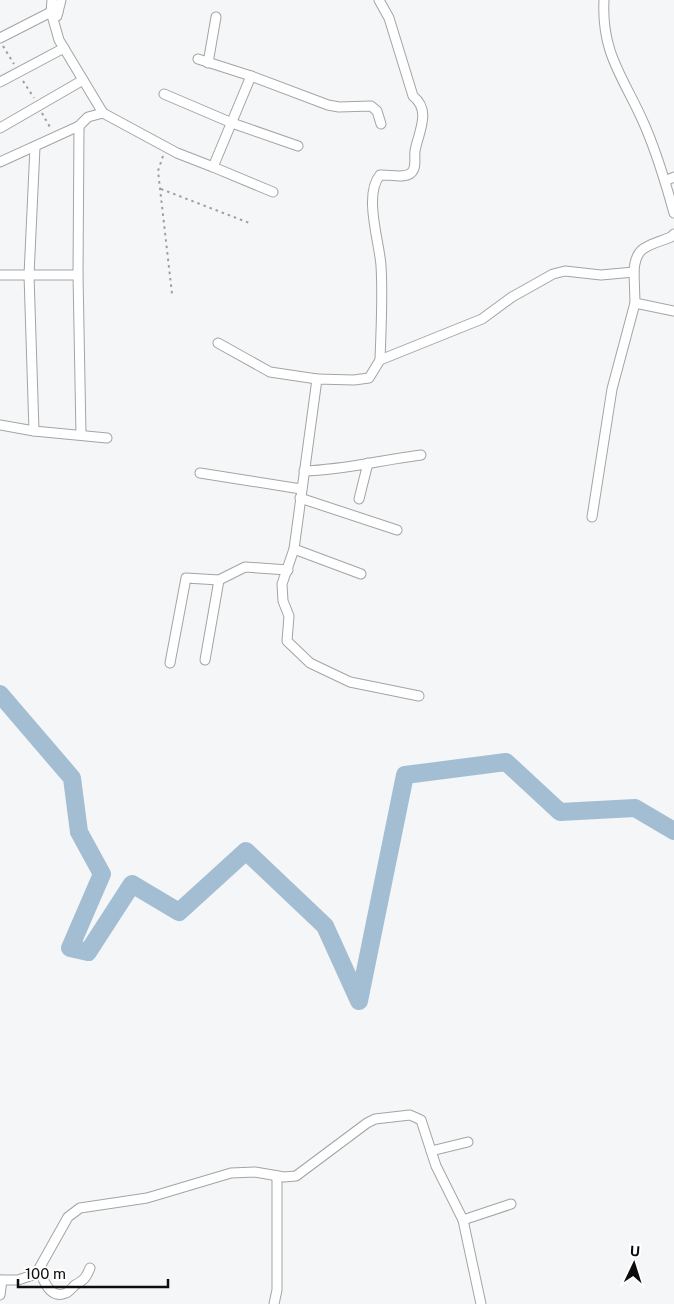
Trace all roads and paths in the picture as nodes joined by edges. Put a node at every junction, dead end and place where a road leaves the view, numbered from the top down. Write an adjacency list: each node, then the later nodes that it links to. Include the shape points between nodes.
1 (390, 0): 3 (street)
2 (604, 0): 28 (street, via 604,26 610,52 645,125)
3 (380, 2): 42 (street, via 389,18 413,96 420,105 423,124 416,142 414,169 404,176 380,175 375,185 374,231 381,267)
4 (56, 5): 6 (street); 7 (street, via 54,26)
5 (216, 17): 9 (street)
6 (0, 39): 10 (path)
7 (64, 48): 10 (street); 12 (street)
8 (198, 59): 9 (street)
9 (208, 63): 11 (street)
10 (18, 72): 13 (street); 15 (path)
11 (251, 76): 17 (street); 18 (street, via 339,108 371,106 377,111)
12 (83, 80): 15 (street); 16 (street)
13 (0, 82)
14 (164, 94): 17 (street)
15 (39, 107): 20 (street); 21 (path)
16 (103, 113): 19 (street, via 88,118); 24 (street)
17 (232, 123): 22 (street); 26 (street)
18 (381, 124)
19 (79, 126): 21 (street); 37 (street)
20 (0, 128)
21 (56, 138): 23 (street)
22 (298, 146)
23 (35, 147): 25 (street); 36 (street)
24 (166, 147): 26 (street); 29 (path, via 158,171)
25 (0, 164)
26 (213, 167): 30 (street)
27 (674, 177): 28 (street)
28 (665, 181): 31 (street)
29 (161, 189): 32 (path); 38 (path)
30 (273, 192)
31 (674, 213)
32 (252, 224)
33 (674, 234): 34 (street, via 640,249 634,259)
34 (634, 272): 39 (street); 42 (street, via 601,275 565,270 553,274 512,297 482,319)
35 (0, 275): 36 (street)
36 (29, 275): 37 (street); 45 (street)
37 (78, 276): 46 (street)
38 (172, 294)
39 (635, 303): 40 (street); 54 (street, via 612,389)
40 (674, 311)
41 (218, 343): 43 (street, via 270,372)
42 (380, 360): 43 (street, via 369,378)
43 (317, 379): 50 (street)
44 (0, 425): 45 (street)
45 (34, 431): 46 (street)
46 (81, 435): 47 (street)
47 (107, 438)
48 (421, 455): 49 (street)
49 (368, 463): 50 (street, via 336,470); 53 (street)
50 (304, 471): 52 (street)
51 (200, 473): 52 (street)
52 (301, 494): 55 (street); 56 (street)
53 (359, 499)
54 (592, 516)
55 (397, 530)
56 (294, 549): 57 (street); 58 (street)
57 (288, 570): 59 (street, via 245,567); 62 (street, via 282,592 289,616 288,645 310,663 350,682)
58 (361, 574)
59 (219, 580): 60 (street); 61 (street, via 186,578)
60 (205, 660)
61 (170, 663)
62 (419, 696)
63 (468, 1142): 64 (street)
64 (430, 1151): 65 (street, via 418,1116 410,1114 376,1119 296,1176); 67 (street)
65 (277, 1176): 69 (street, via 255,1172 231,1173 147,1198 80,1208 68,1218); 72 (street, via 277,1290)
66 (511, 1204): 67 (street)
67 (463, 1220): 73 (street)
68 (90, 1268): 69 (street, via 85,1280 66,1293 58,1294 47,1288)
69 (39, 1270): 70 (street, via 23,1279)
70 (1, 1280): 71 (street)
71 (0, 1294)
72 (274, 1304)
73 (481, 1304)

